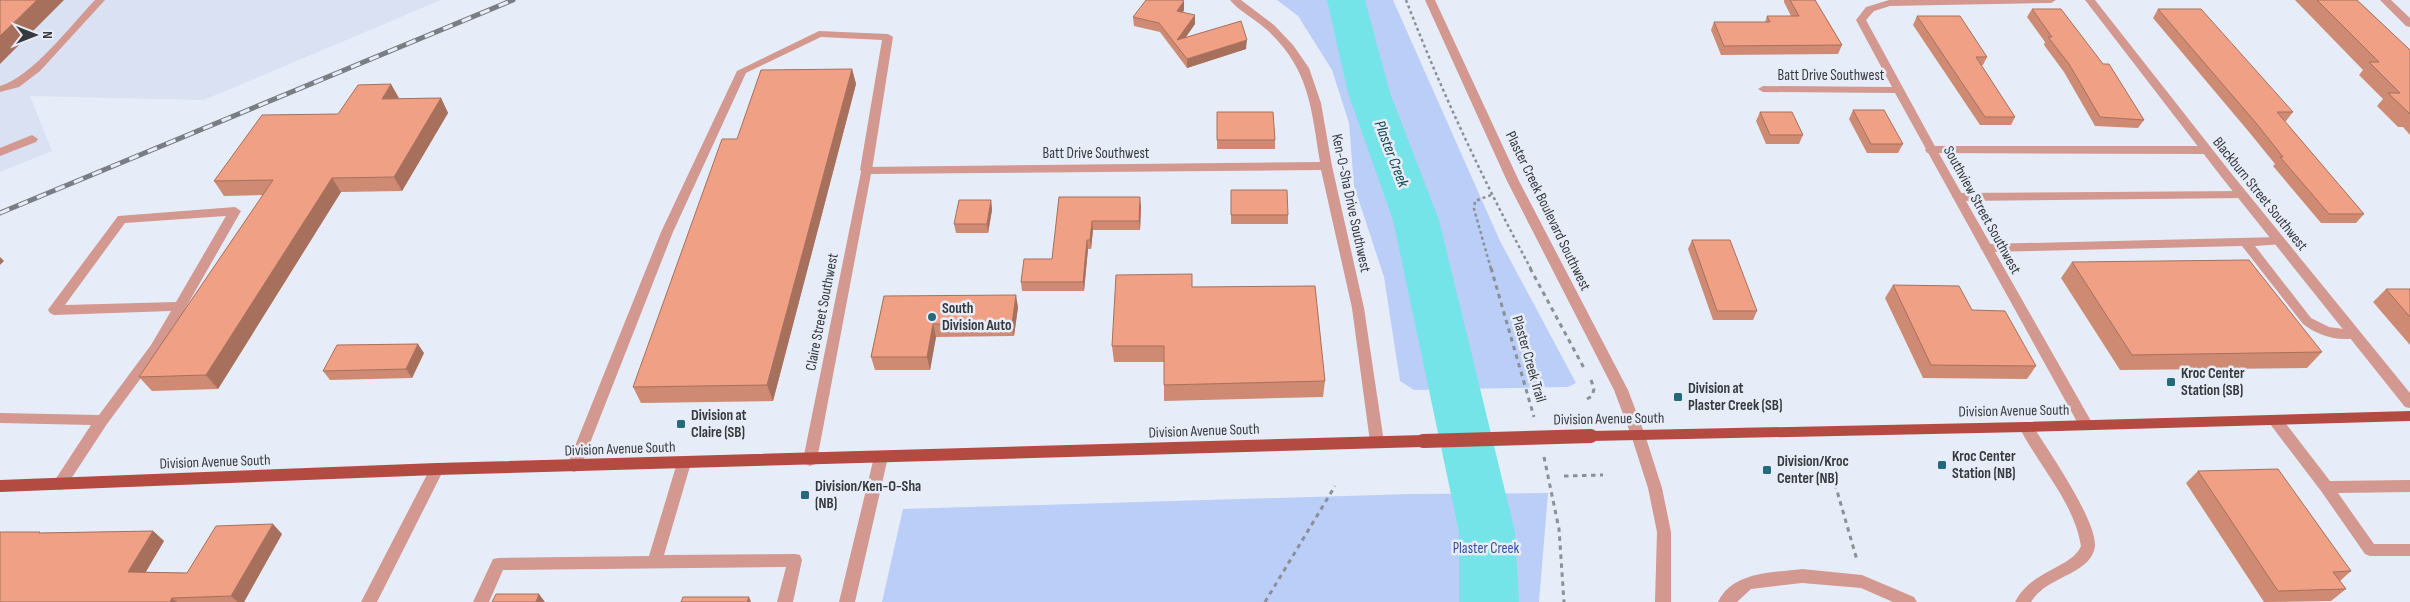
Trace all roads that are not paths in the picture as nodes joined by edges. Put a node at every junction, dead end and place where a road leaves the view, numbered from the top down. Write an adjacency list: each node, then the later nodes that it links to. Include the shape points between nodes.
1 (100, 0): 8 (street, via 36,69 16,84)
2 (1235, 0): 15 (street, Ken-O-Sha Drive Southwest, via 1270,27 1304,68 1316,102)
3 (1430, 0): 31 (street, Plaster Creek Boulevard Southwest, via 1513,181 1621,390)
4 (2051, 0): 10 (street, Southview Street Southwest, via 1889,3 1870,9 1861,20)
5 (2090, 0): 13 (street, Blackburn Street Southwest)
6 (2384, 0): 7 (street)
7 (2410, 24)
8 (0, 89)
9 (1762, 90): 10 (street, Batt Drive Southwest)
10 (1899, 90): 12 (street, Southview Street Southwest)
11 (32, 139): 14 (street)
12 (1931, 150): 13 (street); 18 (street, Southview Street Southwest)
13 (2206, 150): 17 (street, Blackburn Street Southwest)
14 (0, 152)
15 (1326, 166): 16 (street, Batt Drive Southwest); 32 (street, Ken-O-Sha Drive Southwest, via 1358,308)
16 (866, 170): 34 (street, Claire Street Southwest); 36 (street, Claire Street Southwest, via 888,37 819,34 742,71 667,232)
17 (2242, 195): 18 (street); 19 (street, Blackburn Street Southwest)
18 (1958, 197): 21 (street, Southview Street Southwest)
19 (2279, 241): 20 (street); 23 (street, Blackburn Street Southwest)
20 (2245, 242): 21 (street); 23 (street, via 2308,321 2325,331)
21 (1986, 248): 29 (street, Southview Street Southwest)
22 (180, 306): 22 (street, via 235,211 122,219 54,310); 27 (street, via 156,348)
23 (2352, 334): 24 (street, Blackburn Street Southwest)
24 (2410, 403)
25 (2410, 416): 28 (main road, Division Avenue South)
26 (0, 418): 27 (street)
27 (102, 420): 38 (street)
28 (2275, 420): 29 (main road, Division Avenue South); 41 (street)
29 (2086, 425): 30 (main road, Division Avenue South)
30 (2026, 427): 31 (main road, Division Avenue South); 51 (street, via 2082,523 2088,546 2078,561 2036,585)
31 (1638, 435): 32 (main road, Division Avenue South, bridge); 48 (street, Plaster Creek Boulevard Southwest, via 1655,488 1664,532)
32 (1377, 442): 33 (main road, Division Avenue South)
33 (881, 457): 34 (main road, Division Avenue South); 47 (street)
34 (810, 460): 35 (main road, Division Avenue South)
35 (684, 463): 36 (main road, Division Avenue South); 43 (street)
36 (574, 466): 37 (main road, Division Avenue South)
37 (437, 469): 38 (main road, Division Avenue South); 44 (street)
38 (60, 484): 39 (main road, Division Avenue South)
39 (0, 486)
40 (2410, 486): 41 (street)
41 (2326, 487): 42 (street, via 2370,550)
42 (2410, 550)
43 (655, 561): 45 (street, via 498,564); 46 (street, via 795,560)
44 (369, 602)
45 (481, 602)
46 (785, 602)
47 (847, 602)
48 (1663, 602)
49 (1726, 602): 50 (street, via 1746,583 1802,576 1862,582)
50 (1909, 602)
51 (2023, 602)

